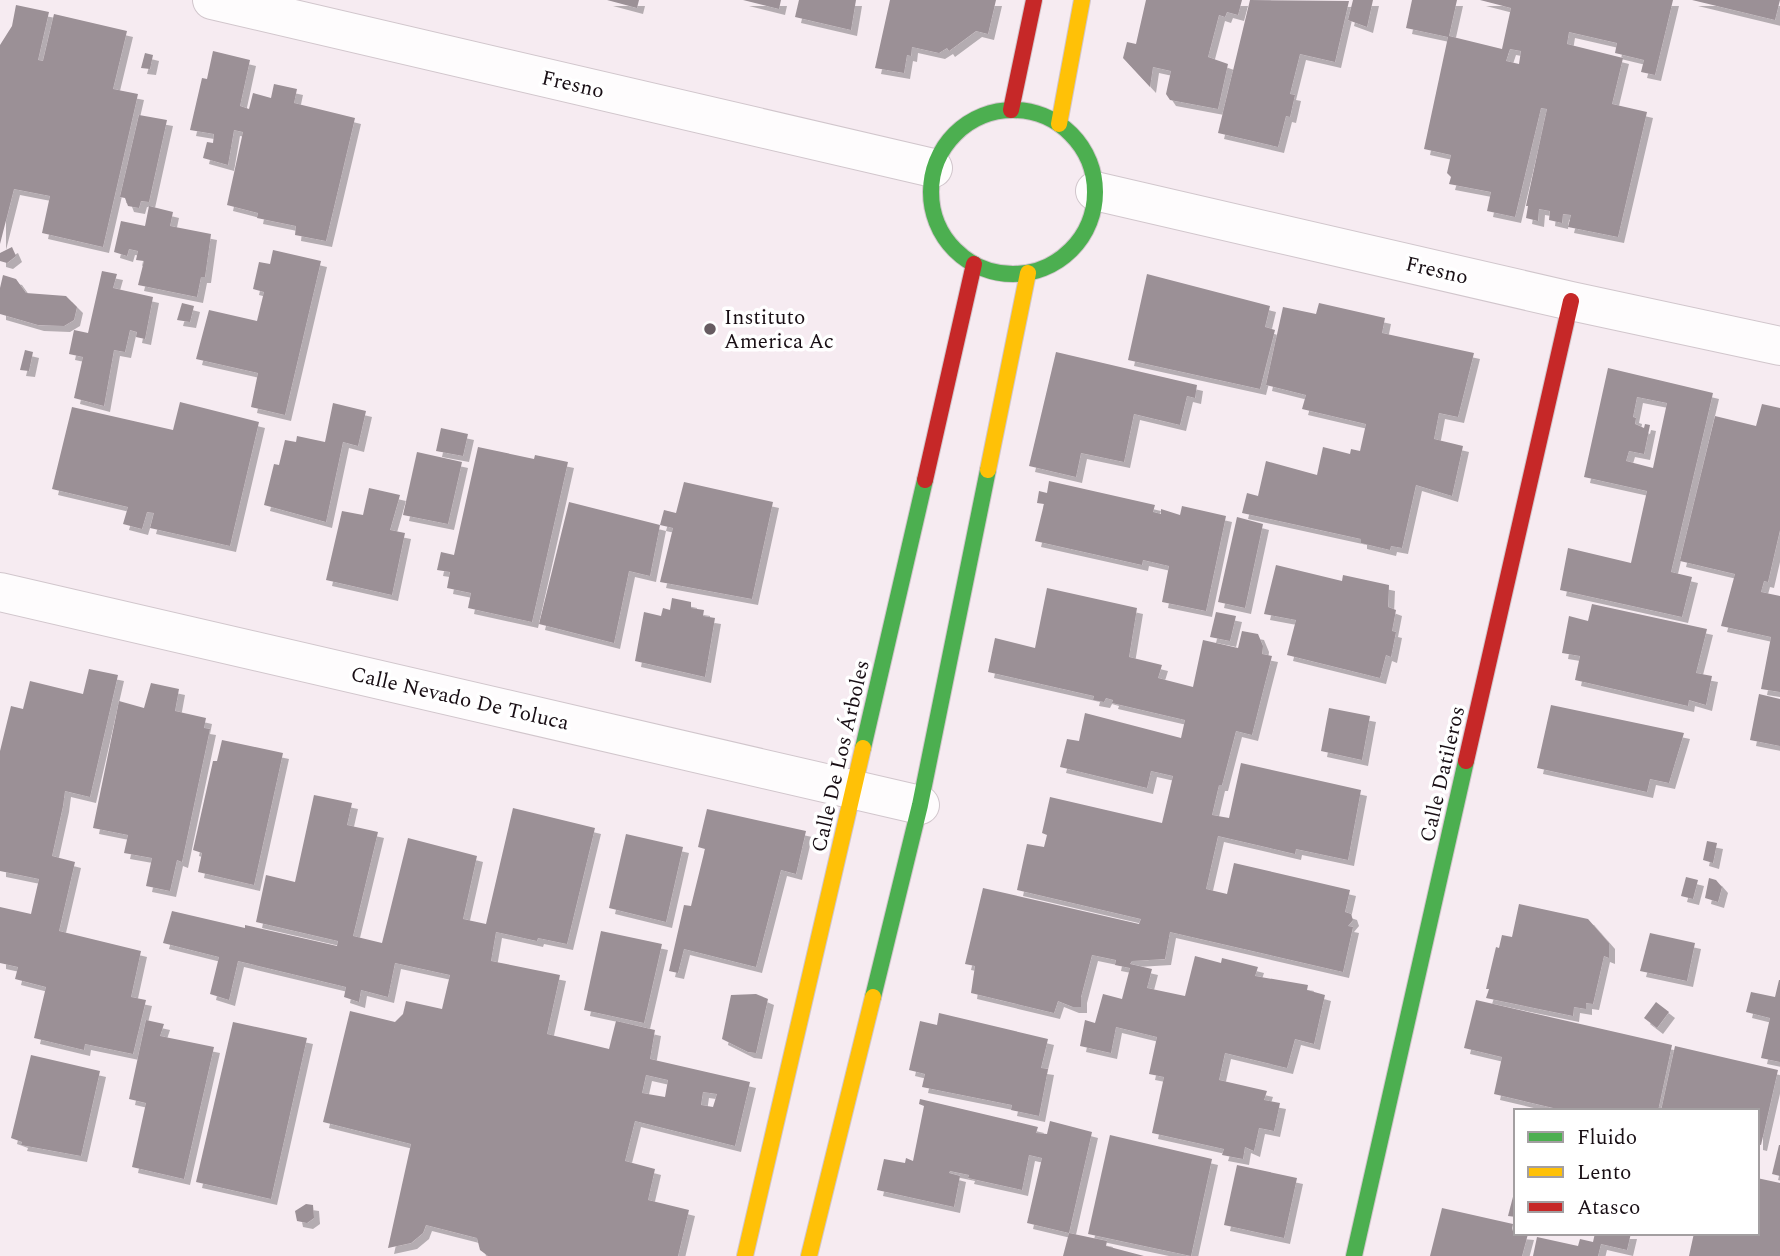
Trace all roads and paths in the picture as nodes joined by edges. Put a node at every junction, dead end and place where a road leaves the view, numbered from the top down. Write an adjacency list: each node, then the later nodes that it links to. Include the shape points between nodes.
1 (212, 0): 6 (street, Fresno)
2 (1034, 0): 4 (street)
3 (1082, 0): 5 (street)
4 (1011, 110): 5 (street, via 1036,113); 6 (street, via 985,114 962,127)
5 (1059, 124): 7 (street, via 1078,142 1090,165)
6 (933, 168): 8 (street, via 930,194 936,223 951,246)
7 (1095, 191): 9 (street, via 1090,219 1077,244 1056,263); 10 (street, Fresno)
8 (974, 264): 9 (street, via 1000,273); 13 (street, Calle De Los Árboles)
9 (1028, 273): 14 (street)
10 (1571, 300): 11 (street, Fresno); 17 (street, Calle Datileros)
11 (1780, 346)
12 (0, 592): 13 (street, Calle Nevado De Toluca)
13 (854, 789): 14 (street, Calle Nevado De Toluca); 15 (street, Calle De Los Árboles)
14 (920, 804): 16 (street)
15 (745, 1256)
16 (809, 1256)
17 (1354, 1256)

